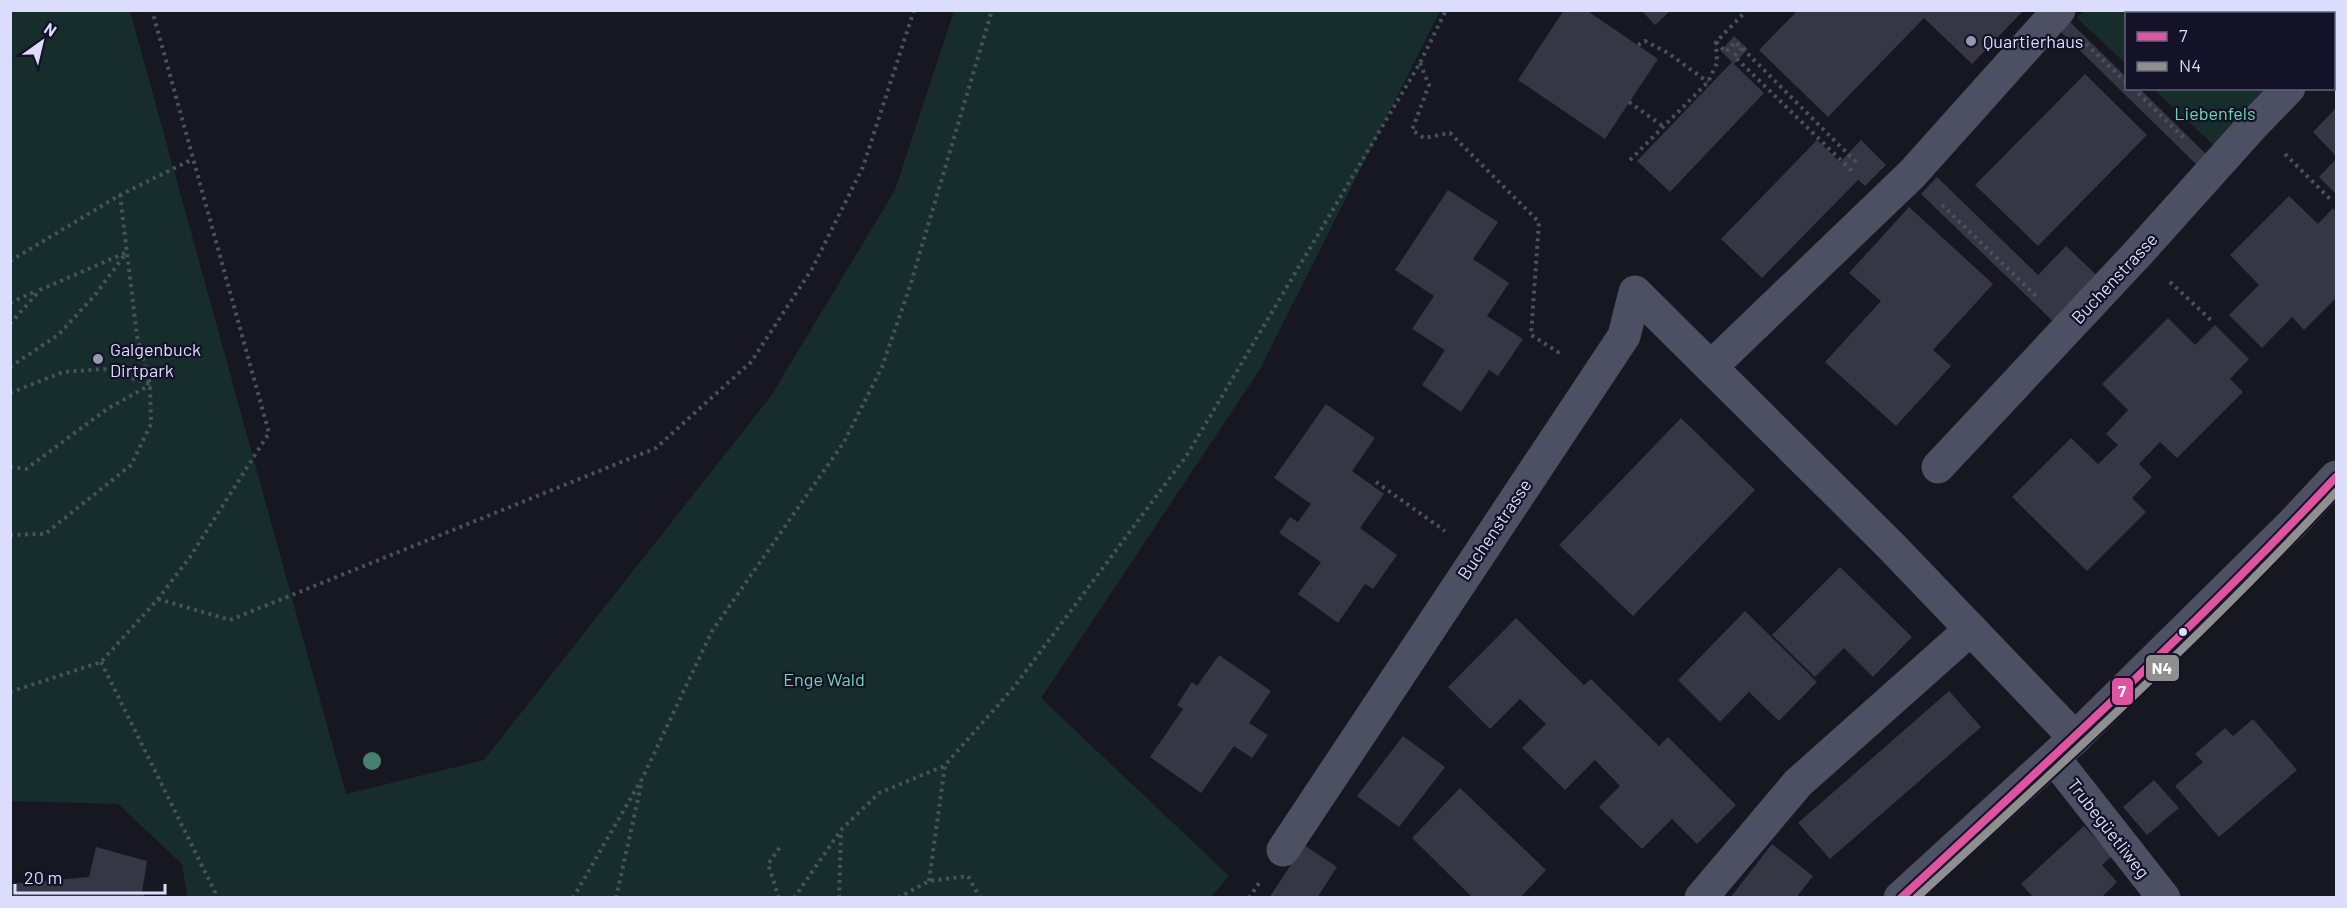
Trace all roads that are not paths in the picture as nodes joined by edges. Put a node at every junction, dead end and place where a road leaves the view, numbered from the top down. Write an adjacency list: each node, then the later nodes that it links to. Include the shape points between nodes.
1 (2059, 10): 3 (street, via 1912,174)
2 (2287, 90): 4 (street, Buchenstrasse)
3 (1711, 367): 6 (street, Buchenstrasse); 8 (street, Buchenstrasse, via 1635,292 1624,336)
4 (1938, 467)
5 (2337, 477): 7 (street)
6 (1971, 629): 7 (street, Buchenstrasse); 9 (street, via 1798,783)
7 (2065, 748): 10 (street); 11 (street, Trubegüetliweg)
8 (1283, 850)
9 (1701, 897)
10 (1900, 897)
11 (2164, 897)

